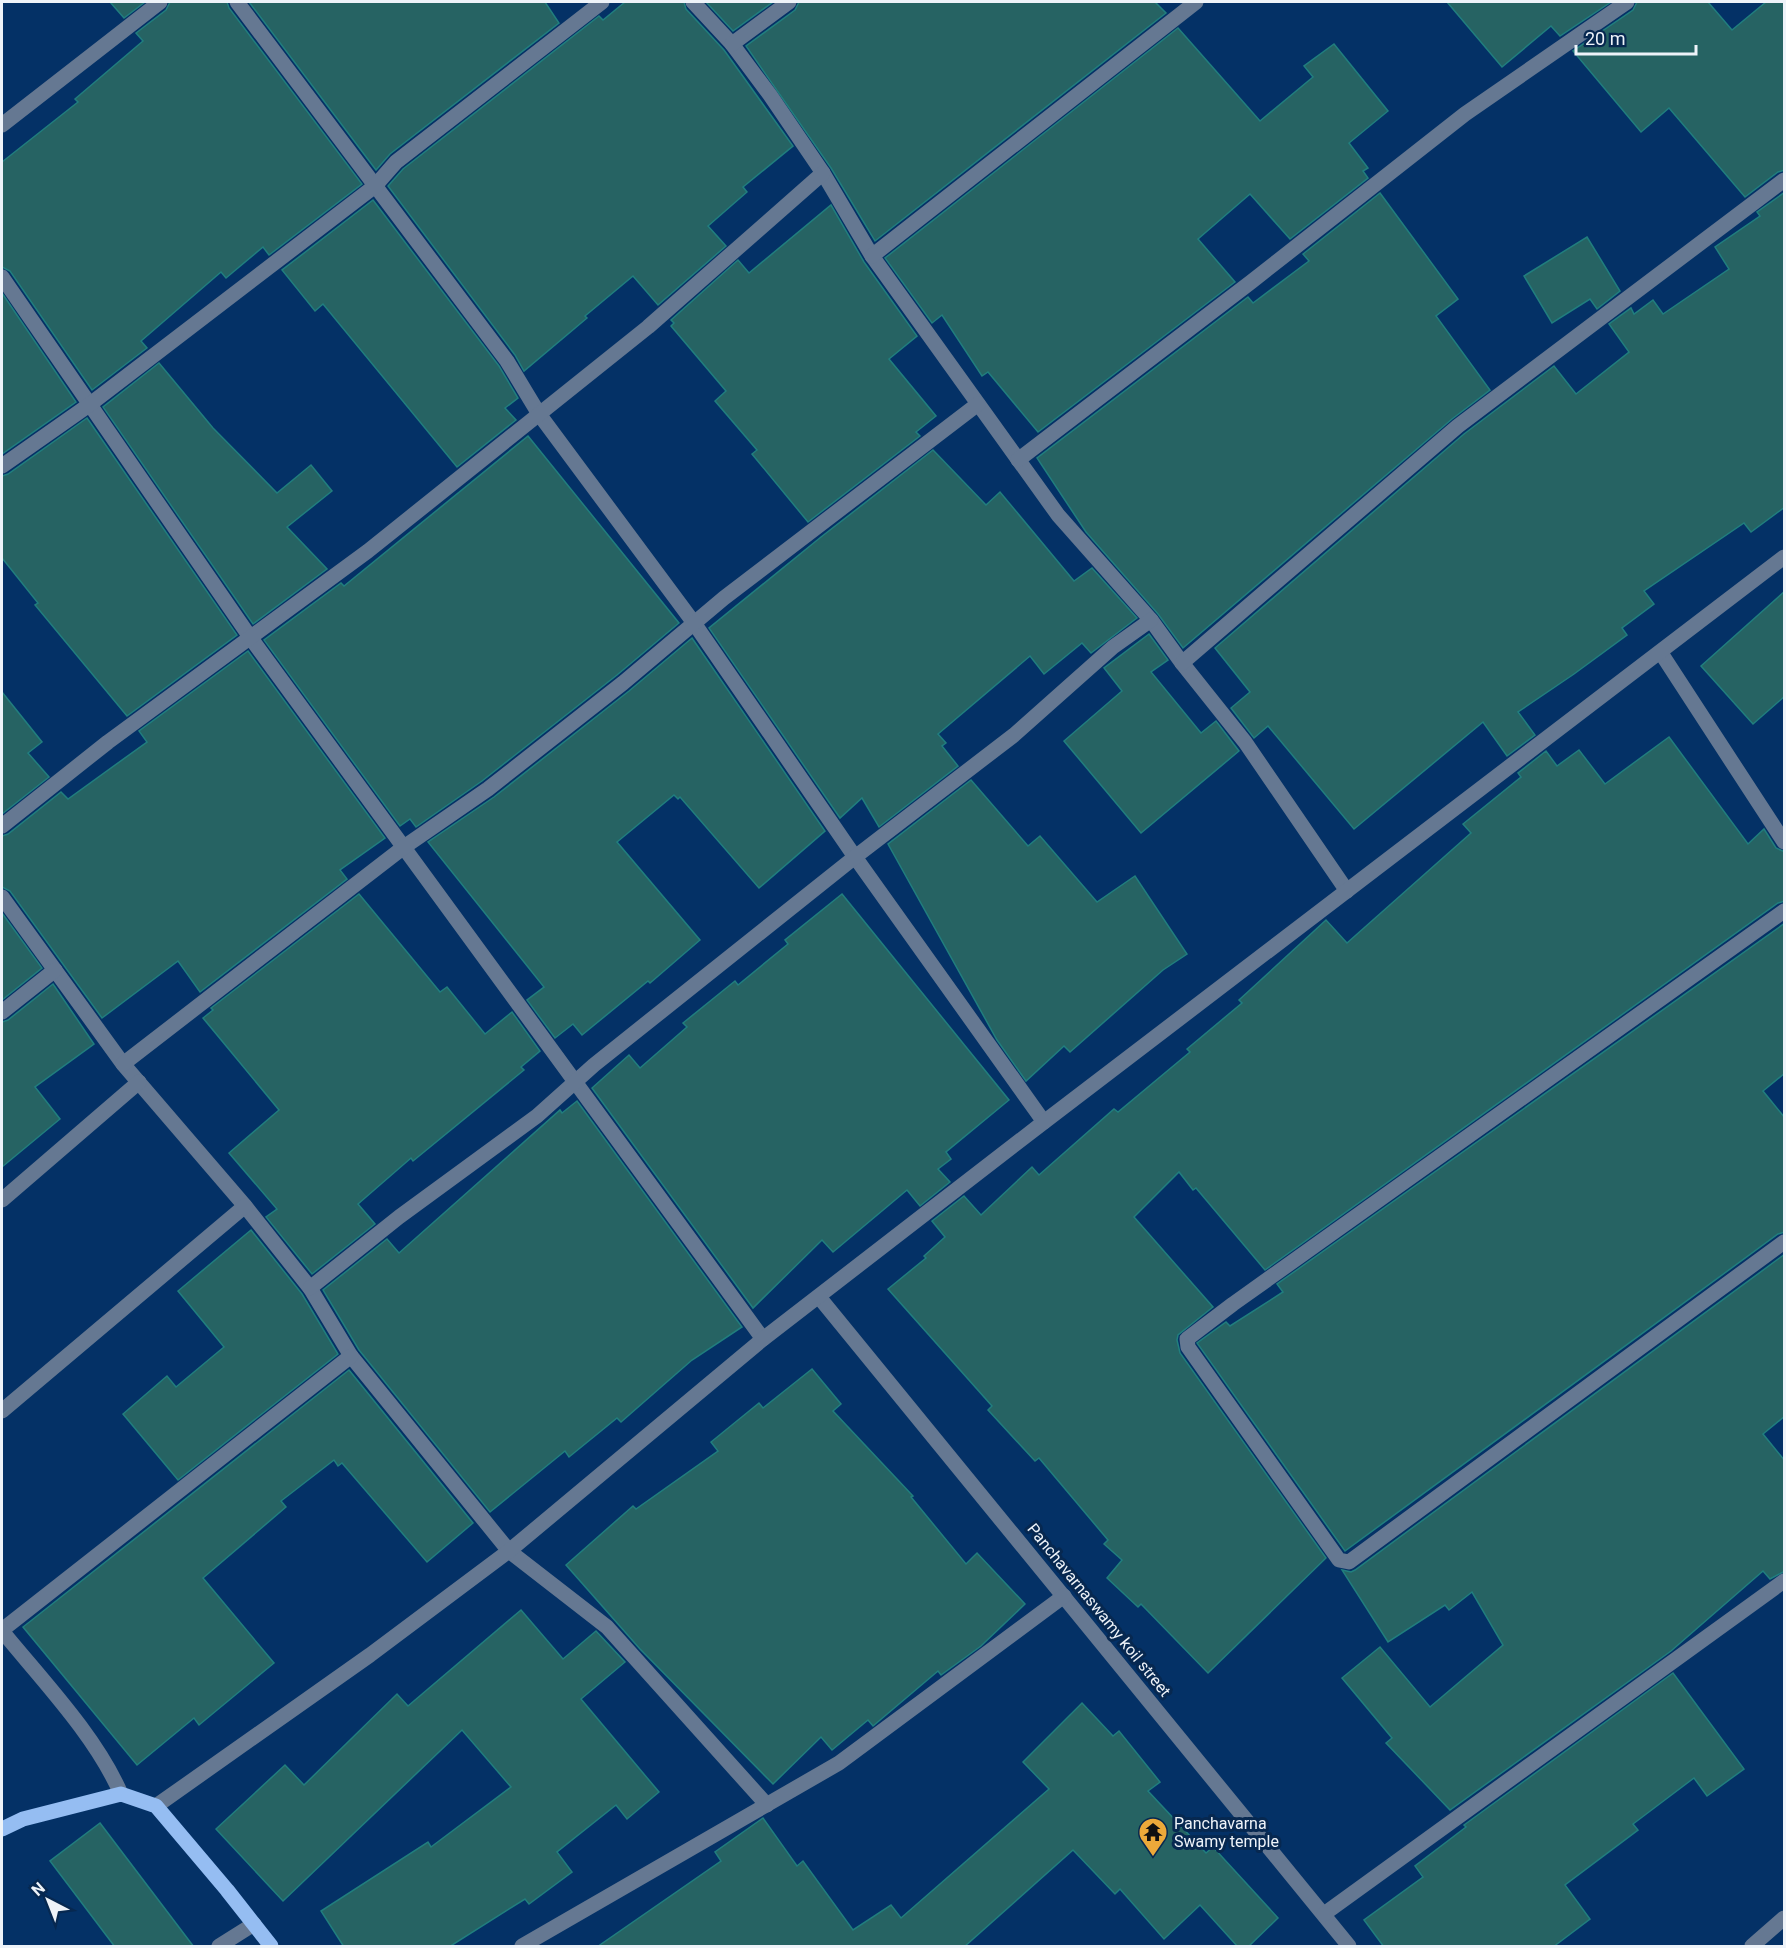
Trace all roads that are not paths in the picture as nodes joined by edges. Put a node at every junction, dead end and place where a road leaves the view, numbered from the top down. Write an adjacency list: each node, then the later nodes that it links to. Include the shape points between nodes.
1 (159, 2): 9 (street)
2 (237, 2): 12 (street)
3 (602, 2): 12 (street, via 396,162)
4 (693, 2): 8 (street)
5 (789, 2): 8 (street)
6 (1196, 2): 13 (street)
7 (1627, 2): 18 (street, via 1465,114)
8 (732, 44): 10 (street)
9 (2, 125)
10 (824, 173): 13 (street); 17 (street, via 648,327)
11 (1785, 180): 25 (street, via 1458,426)
12 (375, 186): 16 (street); 17 (street, via 507,361)
13 (872, 256): 15 (street)
14 (2, 277): 16 (street)
15 (978, 404): 18 (street); 22 (street)
16 (89, 405): 19 (street); 23 (street)
17 (539, 414): 22 (street); 23 (street, via 369,551)
18 (1018, 460): 21 (street, via 1058,515)
19 (2, 466)
20 (1785, 557): 24 (street)
21 (1151, 620): 25 (street); 29 (street, via 1113,647 1014,735)
22 (694, 623): 28 (street, via 488,789); 29 (street)
23 (250, 637): 26 (street); 28 (street)
24 (1661, 653): 27 (street); 30 (street)
25 (1182, 663): 30 (street, via 1245,742)
26 (2, 826)
27 (1785, 842)
28 (404, 847): 35 (street); 36 (street)
29 (855, 857): 36 (street); 38 (street)
30 (1347, 891): 38 (street)
31 (2, 897): 33 (street)
32 (1785, 911): 41 (street, via 1233,1304 1187,1339 1188,1347 1339,1560 1349,1562)
33 (55, 970): 34 (street); 35 (street)
34 (2, 1012)
35 (123, 1064): 37 (street)
36 (574, 1081): 42 (street, via 537,1116); 44 (street)
37 (139, 1082): 39 (street); 40 (street)
38 (1044, 1122): 43 (street)
39 (2, 1200)
40 (245, 1206): 42 (street); 46 (street)
41 (1785, 1242)
42 (310, 1288): 45 (street)
43 (819, 1297): 44 (street); 49 (street, Panchavarnaswamy koil street)
44 (764, 1339): 47 (street)
45 (351, 1356): 47 (street); 50 (street)
46 (2, 1411)
47 (509, 1551): 52 (street, via 607,1627); 53 (street)
48 (1785, 1581): 55 (street)
49 (1064, 1596): 52 (street, via 839,1762); 55 (street, Panchavarnaswamy koil street)
50 (2, 1630): 51 (street, via 92,1742)
51 (121, 1794): 53 (main road); 54 (main road, via 23,1819)
52 (767, 1805): 60 (street)
53 (156, 1806): 57 (main road)
54 (2, 1829)
55 (1324, 1914): 61 (street, Panchavarnaswamy koil street)
56 (1785, 1918): 62 (street)
57 (254, 1924): 58 (street); 59 (main road)
58 (219, 1947)
59 (271, 1947)
60 (522, 1947)
61 (1349, 1947)
62 (1752, 1947)

